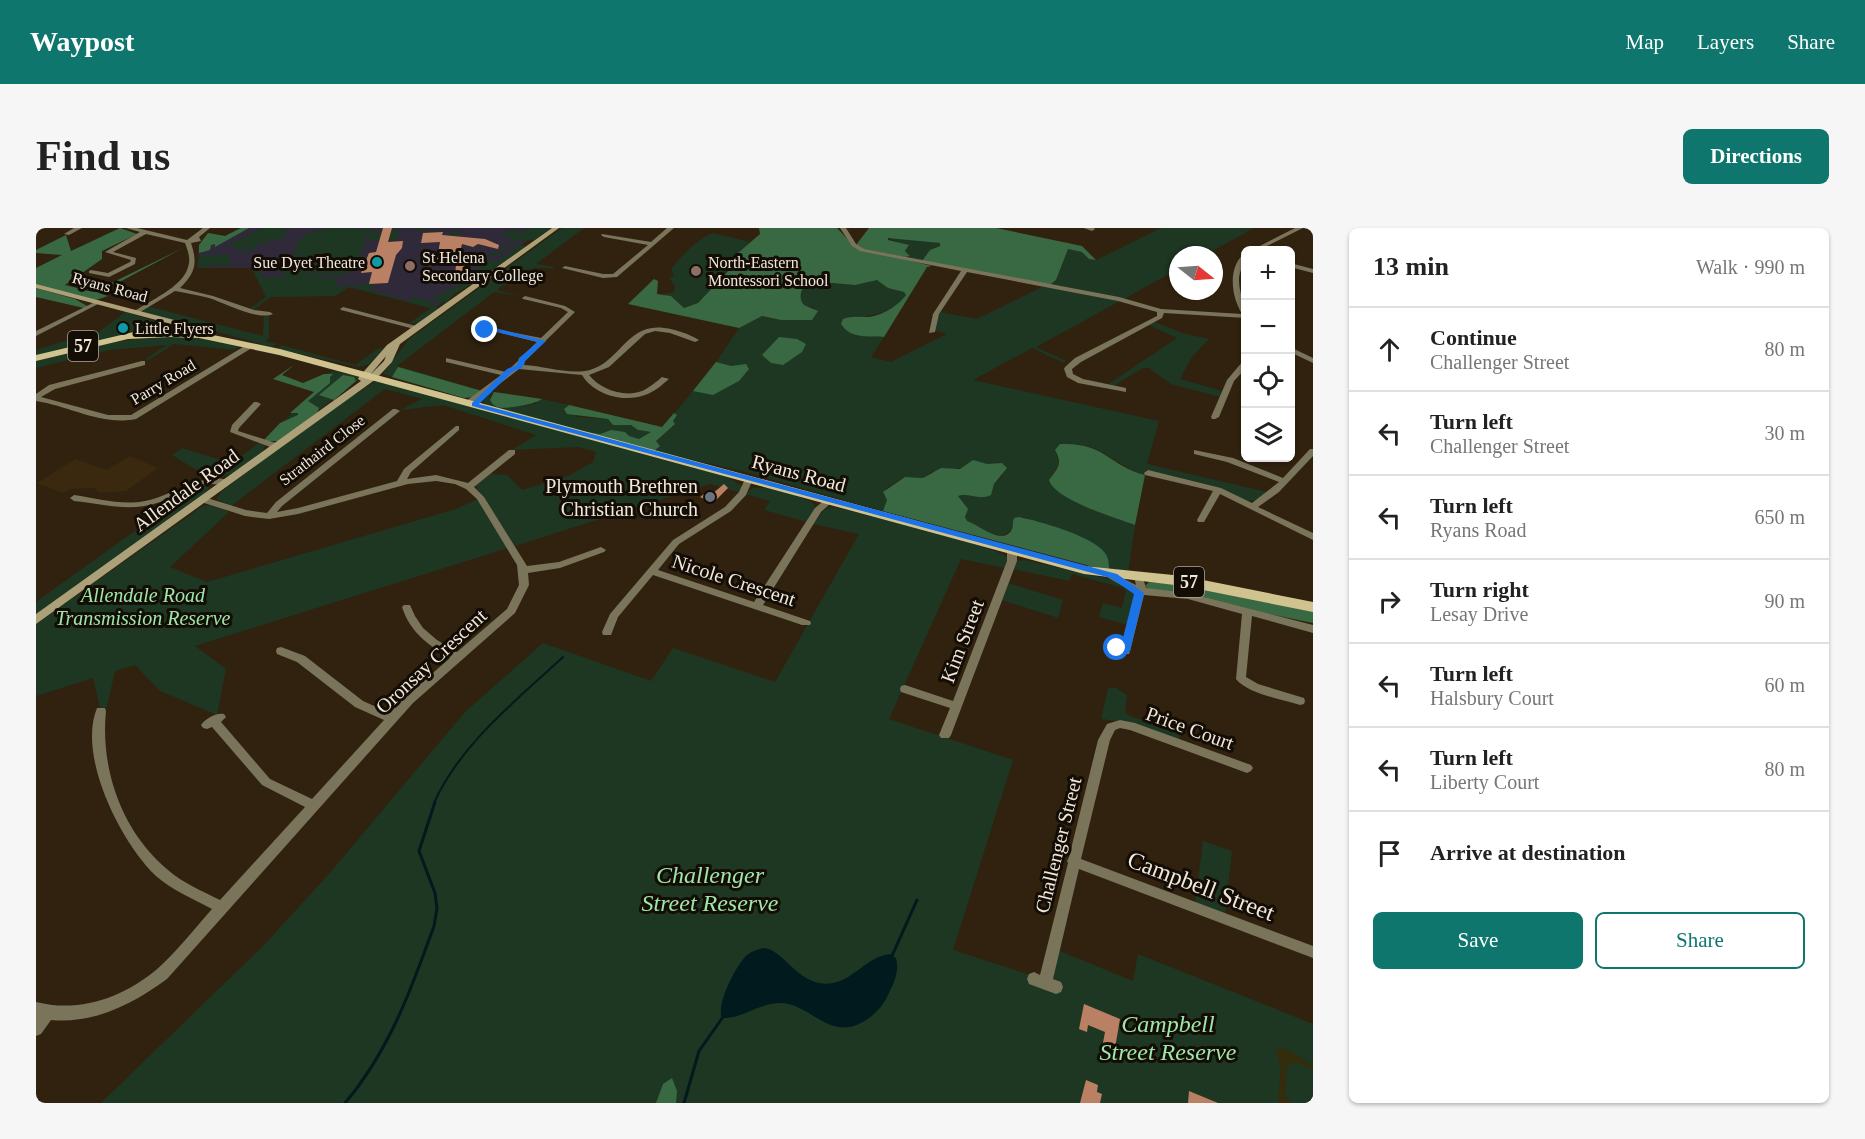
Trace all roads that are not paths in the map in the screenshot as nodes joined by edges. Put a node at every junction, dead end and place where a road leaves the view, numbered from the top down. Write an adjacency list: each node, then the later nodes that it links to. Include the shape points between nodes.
1 (79, 228): 9 (street)
2 (129, 228): 8 (street)
3 (207, 228): 11 (street)
4 (556, 228): 31 (street)
5 (671, 228): 12 (street)
6 (843, 228): 17 (street, via 858,248)
7 (1300, 228): 13 (street)
8 (144, 233): 11 (street); 19 (street, via 108,252 134,262 107,275)
9 (67, 234)
10 (604, 235): 12 (street)
11 (193, 240): 22 (street, via 193,269)
12 (653, 244): 16 (street, via 615,276)
13 (1263, 246)
14 (1241, 259): 20 (street)
15 (1295, 267): 18 (street)
16 (565, 268)
17 (964, 271): 27 (street); 35 (street, via 936,314)
18 (1313, 271)
19 (90, 272)
20 (1241, 282): 25 (street, via 1237,300)
21 (36, 286): 24 (street, Ryans Road)
22 (173, 288): 28 (street); 29 (street)
23 (525, 298): 37 (street, via 572,312)
24 (97, 303): 28 (street, Ryans Road); 34 (street)
25 (1241, 308)
26 (342, 309): 31 (street)
27 (1161, 311): 30 (street); 53 (street, via 1160,317 1069,367 1068,374 1077,379)
28 (132, 312): 33 (street, Ryans Road)
29 (270, 314)
30 (1241, 315)
31 (417, 328): 39 (street)
32 (487, 328): 37 (street)
33 (174, 330): 38 (main road, Ryans Road / 57); 41 (main road, 57)
34 (36, 334)
35 (930, 334)
36 (696, 340): 49 (street, via 660,330 644,330 606,365)
37 (543, 341): 46 (street, via 522,360)
38 (251, 344): 48 (main road, Ryans Road / 57); 54 (street, Parry Road, via 147,411 128,418 111,419)
39 (396, 344): 44 (street); 51 (street, via 388,362)
40 (1295, 352): 43 (street)
41 (36, 358)
42 (449, 360): 50 (street)
43 (1313, 361)
44 (374, 362): 48 (street); 51 (street)
45 (142, 363): 54 (street, via 48,388)
46 (520, 367): 49 (street); 50 (street)
47 (1241, 368): 58 (street, via 1231,380)
48 (348, 370): 51 (main road, Ryans Road / 57)
49 (584, 373): 52 (street, via 596,387 629,395 644,393)
50 (505, 374): 56 (street)
51 (370, 376): 56 (main road, Ryans Road / 57); 60 (street, Allendale Road)
52 (665, 379)
53 (1122, 390)
54 (36, 398)
55 (257, 404): 60 (street, via 234,432)
56 (472, 404): 69 (main road, Ryans Road / 57)
57 (396, 411): 77 (street, Strathaird Close)
58 (1215, 417)
59 (456, 428): 68 (street, via 407,471)
60 (276, 446): 67 (street, Allendale Road)
61 (1313, 451): 66 (street)
62 (512, 452): 70 (street)
63 (1197, 452): 66 (street)
64 (1148, 473): 72 (street)
65 (203, 481): 67 (street); 71 (street); 73 (street, via 168,498 142,505 115,506)
66 (1284, 481): 76 (street)
67 (228, 482): 71 (street, Allendale Road)
68 (401, 482): 70 (street, via 436,478); 77 (street)
69 (750, 483): 75 (main road, Ryans Road / 57); 83 (street, via 728,509 676,542)
70 (469, 487): 82 (street, via 480,497)
71 (218, 489): 74 (street, Allendale Road)
72 (1218, 490): 76 (street); 78 (street)
73 (74, 498)
74 (204, 500): 77 (street); 89 (street, Allendale Road)
75 (822, 503): 81 (main road, Ryans Road / 57); 85 (street)
76 (1252, 507): 79 (street)
77 (269, 516)
78 (1201, 520)
79 (1313, 537)
80 (601, 550): 82 (street, via 566,564)
81 (1015, 555): 84 (main road, Ryans Road / 57); 98 (street, Kim Street)
82 (524, 570): 95 (street, Oronsay Crescent, via 522,592 511,610)
83 (651, 571): 85 (street, Nicole Crescent); 92 (street, via 614,616)
84 (1137, 581): 87 (main road, Ryans Road / 57, via 1183,581); 88 (street, Ryans Road); 94 (street)
85 (757, 606): 90 (street, Nicole Crescent)
86 (406, 607): 95 (street, via 411,621 425,636)
87 (1313, 607)
88 (1247, 612): 91 (street, Ryans Road); 97 (street, via 1241,679)
89 (36, 620)
90 (806, 623)
91 (1313, 629)
92 (607, 632)
93 (280, 651): 100 (street, via 301,659 359,705)
94 (1125, 651)
95 (457, 657): 100 (street, Oronsay Crescent)
96 (905, 689): 98 (street)
97 (1300, 702)
98 (956, 706): 103 (street, Kim Street)
99 (101, 711): 107 (street, via 98,734 106,782 116,809 144,855 172,880)
100 (392, 719): 105 (street, Oronsay Crescent)
101 (213, 721): 105 (street, via 266,782)
102 (1120, 724): 104 (street, Price Court); 106 (street, Challenger Street, via 1106,734)
103 (945, 735)
104 (1247, 768)
105 (314, 806): 107 (street, Oronsay Crescent)
106 (1073, 861): 108 (street, Campbell Street); 109 (street, Challenger Street)
107 (222, 908): 110 (street, Oronsay Crescent, via 167,969 138,990 92,1010)
108 (1313, 952)
109 (1045, 983)
110 (42, 1010): 111 (street)
111 (36, 1029)

